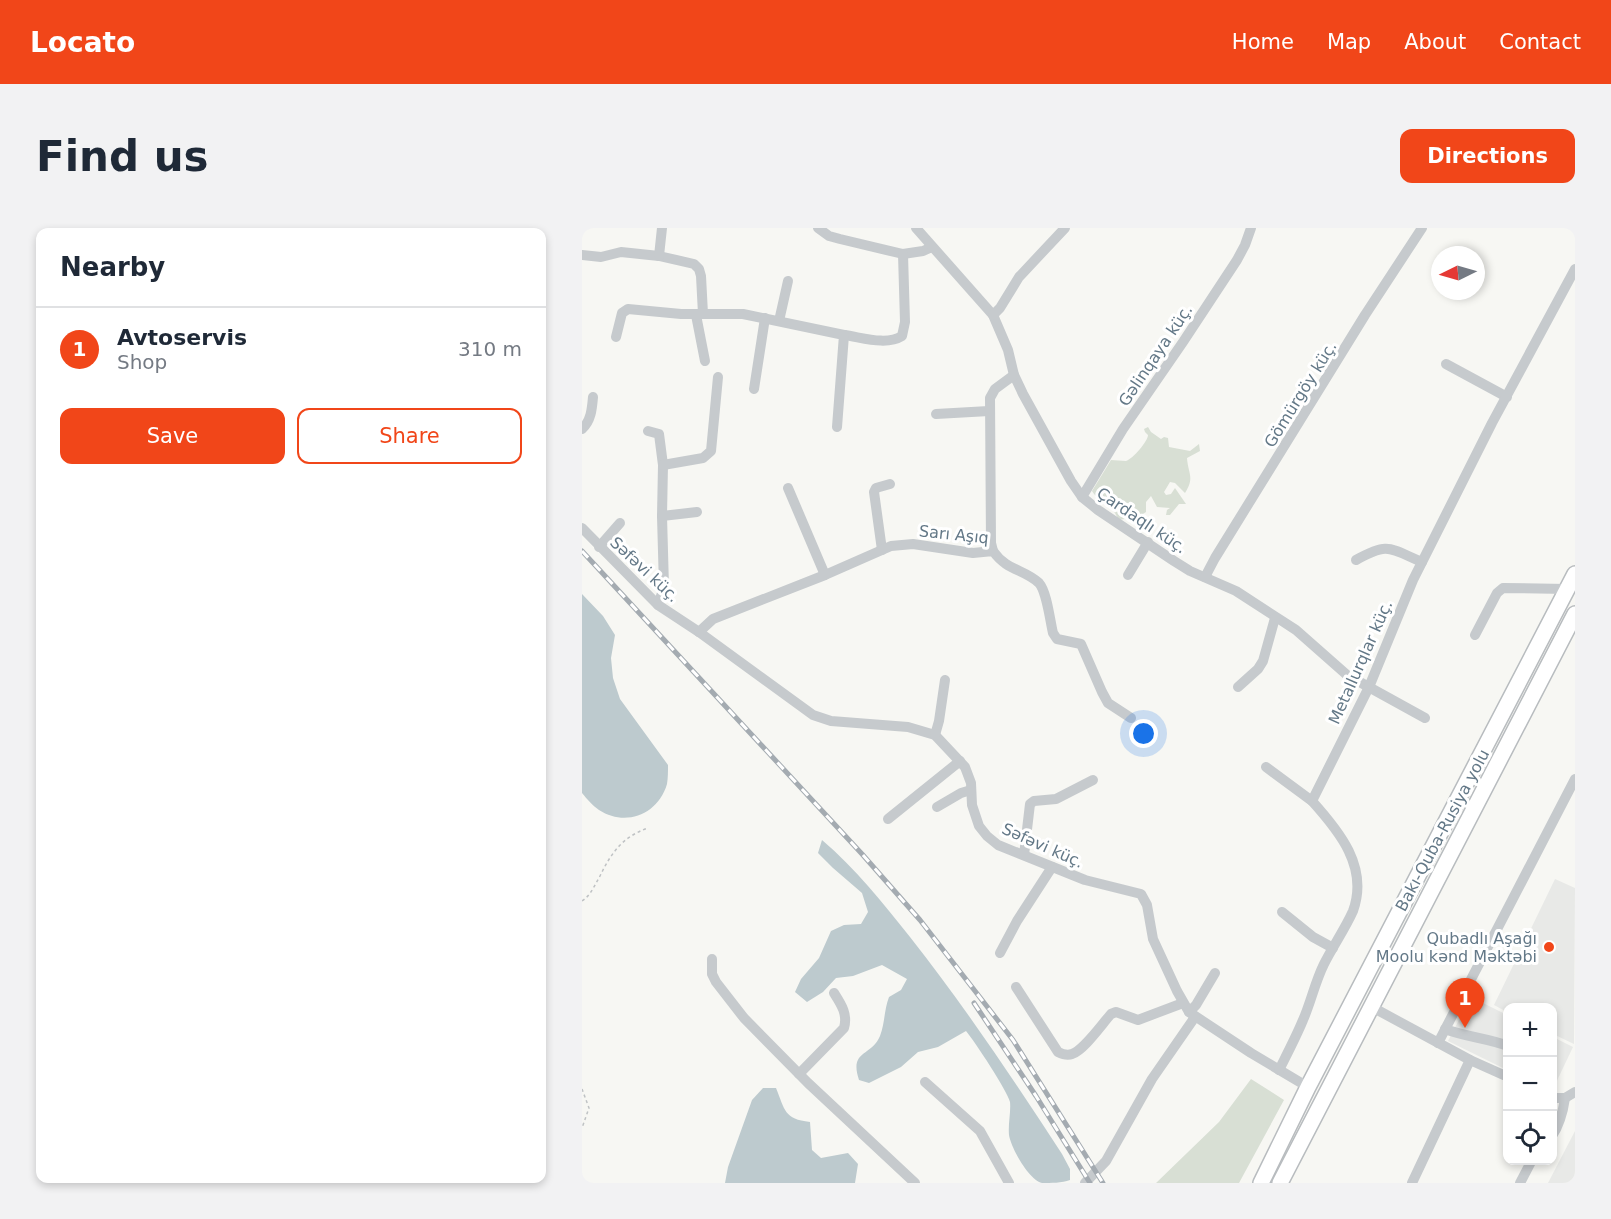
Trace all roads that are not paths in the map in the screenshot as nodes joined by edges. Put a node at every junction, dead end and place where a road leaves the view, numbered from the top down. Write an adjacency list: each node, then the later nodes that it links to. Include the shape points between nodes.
1 (662, 228): 10 (street)
2 (818, 228): 8 (street, via 829,236)
3 (916, 228): 7 (street, Çardaqlı küç.)
4 (1065, 228): 14 (street, via 1019,277)
5 (1251, 228): 34 (street, Gəlinqaya küç., via 1237,260)
6 (1422, 228): 48 (street, Gömürgöy küç.)
7 (932, 247): 8 (street); 14 (street, Çardaqlı küç.)
8 (903, 254): 17 (street, via 902,336 888,340)
9 (582, 255): 10 (street, via 601,257 621,252)
10 (659, 256): 13 (street, via 694,264 699,269)
11 (1575, 269): 25 (street, Metallurqlar küç.)
12 (788, 280): 16 (street)
13 (699, 314): 15 (street); 18 (street, via 628,309 622,313); 19 (street)
14 (993, 315): 21 (street, Çardaqlı küç.)
15 (765, 318): 16 (street); 23 (street)
16 (779, 321): 17 (street)
17 (844, 335): 28 (street)
18 (616, 337)
19 (705, 362)
20 (1446, 364): 25 (street)
21 (1014, 375): 26 (street, via 995,389); 34 (street, Çardaqlı küç.)
22 (718, 377): 31 (street, via 711,451 702,458)
23 (754, 388)
24 (593, 397): 29 (street, via 591,414)
25 (1507, 397): 44 (street, Metallurqlar küç.)
26 (989, 411): 27 (street); 42 (street)
27 (936, 414)
28 (837, 427)
29 (582, 429)
30 (648, 431): 31 (street, via 659,434)
31 (663, 465): 36 (street)
32 (890, 484): 41 (street, via 874,492)
33 (788, 488): 46 (street)
34 (1082, 497): 39 (street, Çardaqlı küç.)
35 (697, 512): 36 (street)
36 (662, 516): 50 (street, via 664,586)
37 (620, 523): 40 (street)
38 (582, 528): 40 (street, Səfəvi küç.)
39 (1148, 542): 47 (street); 48 (street, Çardaqlı küç.)
40 (599, 547): 50 (street, Səfəvi küç.)
41 (882, 550): 42 (street, Sarı Aşıq, via 904,544 973,553); 46 (street, Sarı Aşıq)
42 (993, 551): 58 (street, Sarı Aşıq, via 1008,567 1040,584 1057,639 1081,644 1108,703)
43 (1356, 560): 44 (street, via 1388,548)
44 (1422, 562): 57 (street, Metallurqlar küç.)
45 (1575, 574): 49 (highway, Bakı-Quba-Rusiya yolu)
46 (825, 575): 53 (street, Sarı Aşıq, via 713,619)
47 (1128, 575)
48 (1205, 577): 52 (street, Çardaqlı küç., via 1236,591)
49 (1567, 589): 54 (street, via 1503,588); 88 (highway, Bakı-Quba-Rusiya yolu)
50 (658, 605): 53 (street, Səfəvi küç.)
51 (1575, 614): 78 (highway, Bakı-Quba-Rusiya yolu)
52 (1275, 618): 56 (street, via 1263,661); 57 (street, Çardaqlı küç., via 1296,630 1347,675)
53 (699, 632): 60 (street, Səfəvi küç., via 813,715 831,721 908,727)
54 (1475, 635)
55 (945, 680): 60 (street)
56 (1238, 687)
57 (1369, 687): 59 (street, Çardaqlı küç.); 66 (street, Metallurqlar küç.)
58 (1131, 718)
59 (1425, 718)
60 (935, 735): 61 (street, Səfəvi küç.)
61 (960, 761): 65 (street, Səfəvi küç., via 969,775); 68 (street)
62 (1266, 767): 66 (street)
63 (1575, 779): 80 (street)
64 (1093, 780): 69 (street, via 1056,799 1030,804)
65 (971, 790): 67 (street); 69 (street, Səfəvi küç., via 979,826 987,836)
66 (1312, 801): 72 (street, via 1346,842 1357,882 1353,911)
67 (937, 807)
68 (888, 819)
69 (1024, 855): 70 (street, Səfəvi küç.)
70 (1052, 867): 73 (street); 79 (street, Səfəvi küç., via 1100,885 1142,894 1154,939)
71 (1282, 912): 72 (street)
72 (1333, 948): 84 (street)
73 (1000, 953)
74 (712, 959): 85 (street, via 716,982 744,1018)
75 (1215, 973): 79 (street)
76 (1017, 987): 79 (street, via 1058,1052 1064,1055 1081,1048 1116,1012 1138,1020)
77 (834, 993): 85 (street, via 844,1010 844,1028)
78 (1370, 1006): 81 (street); 96 (highway, Bakı-Quba-Rusiya yolu)
79 (1189, 1011): 84 (street); 94 (street, via 1106,1161)
80 (1445, 1029): 81 (street); 82 (street)
81 (1438, 1043): 83 (street)
82 (1503, 1044)
83 (1470, 1060): 86 (street); 97 (street)
84 (1279, 1070): 88 (street)
85 (799, 1074): 92 (street)
86 (1503, 1075)
87 (924, 1082): 93 (street, via 980,1131)
88 (1308, 1087): 95 (highway, Bakı-Quba-Rusiya yolu)
89 (1570, 1095): 90 (street)
90 (1557, 1129)
91 (1530, 1165): 98 (street)
92 (915, 1183)
93 (1009, 1183)
94 (1085, 1183)
95 (1261, 1183)
96 (1280, 1183)
97 (1412, 1183)
98 (1520, 1183)

